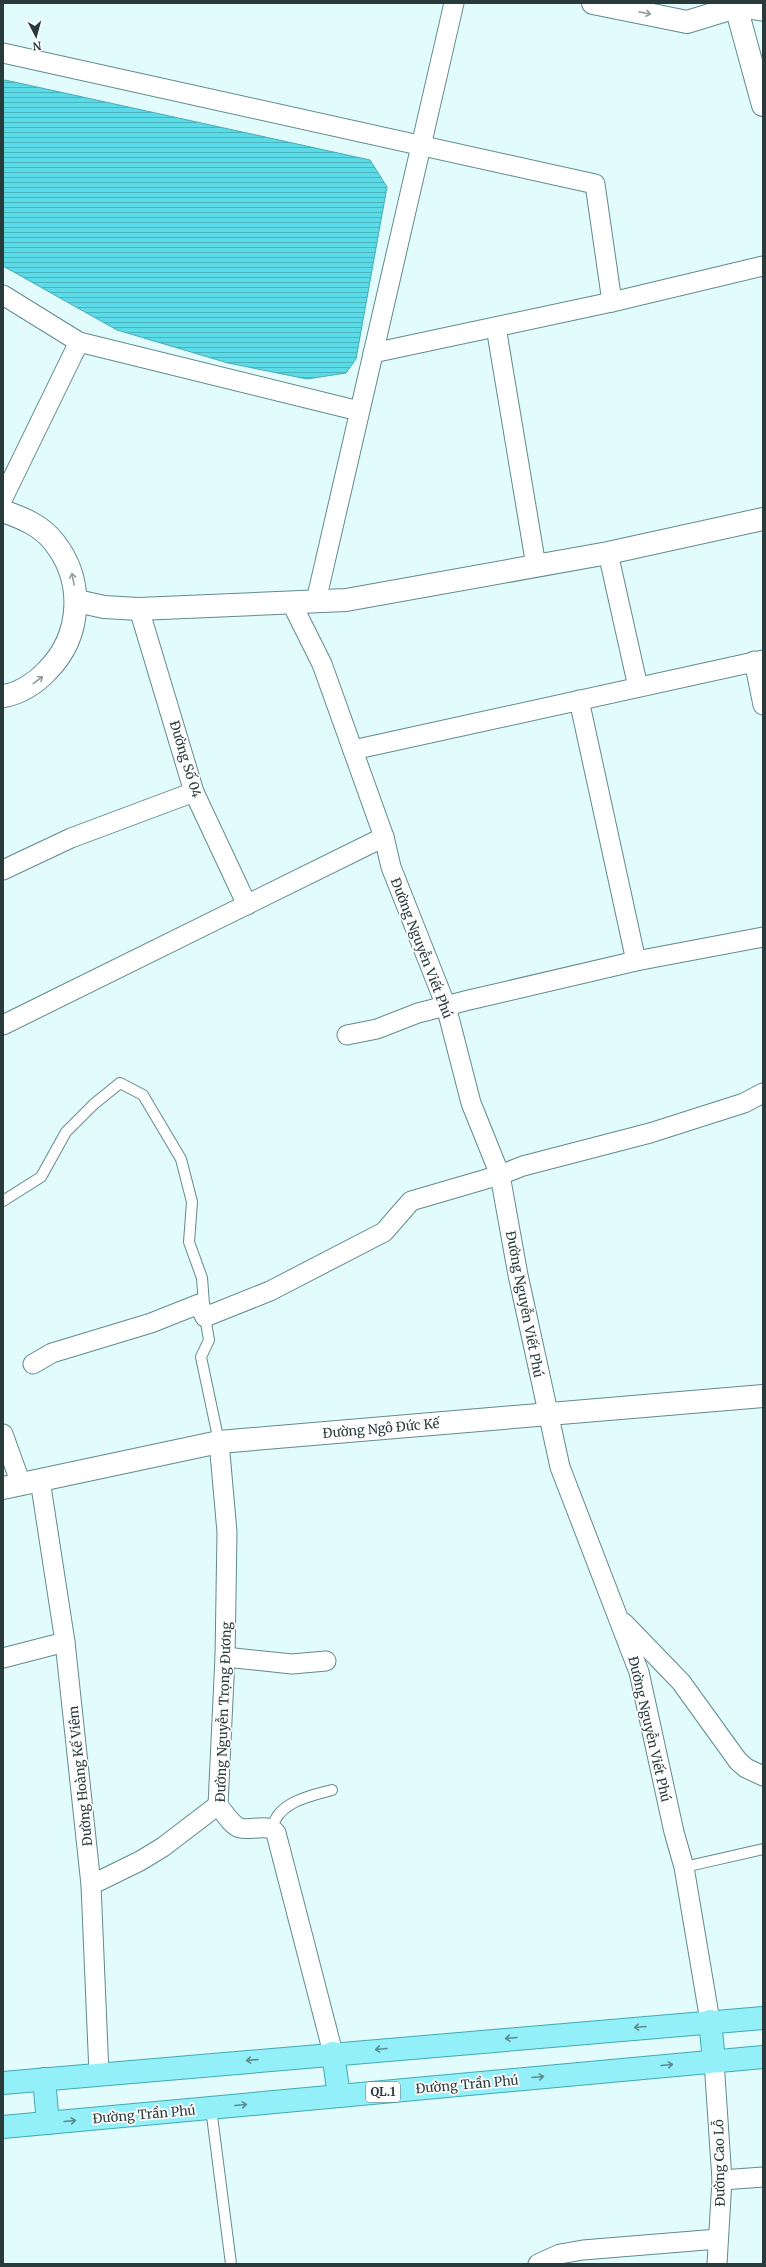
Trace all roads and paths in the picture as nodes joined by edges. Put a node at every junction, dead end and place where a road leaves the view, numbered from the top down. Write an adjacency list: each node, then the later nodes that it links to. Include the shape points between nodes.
1 (454, 3): 7 (street)
2 (593, 3): 3 (street, one-way to 3, via 687,22)
3 (733, 4): 4 (street); 6 (street)
4 (763, 11)
5 (3, 53): 7 (street)
6 (763, 104)
7 (421, 146): 10 (street, via 594,184); 13 (street)
8 (763, 266): 10 (street)
9 (3, 295): 12 (street)
10 (612, 302): 11 (street)
11 (496, 327): 13 (street); 19 (street)
12 (79, 342): 14 (street); 15 (street)
13 (373, 353): 14 (street)
14 (360, 411): 21 (street)
15 (3, 498)
16 (3, 511): 20 (street, one-way to 16, via 70,569 54,541 29,520)
17 (763, 519): 18 (street)
18 (608, 553): 19 (street); 25 (street)
19 (536, 566): 21 (street, via 346,600)
20 (77, 601): 23 (street); 26 (street, one-way to 20, via 38,681 59,659 73,632)
21 (316, 601): 22 (street)
22 (291, 602): 23 (street); 29 (street, Đường Nguyễn Viết Phú, via 322,664)
23 (139, 609): 30 (street, Đường Số 04)
24 (759, 661): 25 (street); 28 (street)
25 (638, 687): 27 (street)
26 (6, 697)
27 (579, 700): 29 (street); 35 (street)
28 (763, 705)
29 (353, 750): 31 (street, Đường Nguyễn Viết Phú)
30 (194, 792): 32 (street, via 71,838); 33 (street, Đường Số 04)
31 (384, 838): 33 (street); 36 (street, Đường Nguyễn Viết Phú, via 390,867)
32 (3, 870)
33 (248, 905): 37 (street)
34 (763, 937): 35 (street)
35 (636, 961): 36 (street)
36 (446, 1006): 38 (street, via 418,1013 377,1029); 40 (street, Đường Nguyễn Viết Phú, via 471,1103)
37 (3, 1025)
38 (347, 1035)
39 (763, 1093): 40 (street, via 744,1103 650,1133 523,1166)
40 (500, 1175): 42 (street, via 411,1201 384,1232 270,1291); 45 (street, Đường Nguyễn Viết Phú)
41 (3, 1201): 42 (lane, via 40,1177 66,1132 120,1083 143,1095 181,1159 185,1173 192,1202 189,1242 202,1278)
42 (204, 1317): 43 (street, via 199,1304 151,1323 52,1353); 47 (lane, via 209,1340 201,1357)
43 (33, 1364)
44 (763, 1399): 45 (street, Đường Ngô Đức Kế)
45 (547, 1414): 47 (street, Đường Ngô Đức Kế); 49 (street, Đường Nguyễn Viết Phú, via 560,1467)
46 (3, 1434): 48 (street, Đường Hoàng Kế Viêm)
47 (219, 1442): 48 (street, Đường Ngô Đức Kế); 51 (street, Đường Nguyễn Trọng Đương, via 227,1532)
48 (21, 1484): 50 (street, Đường Hoàng Kế Viêm)
49 (619, 1618): 54 (street, via 681,1682 735,1758 746,1768); 59 (street, Đường Nguyễn Viết Phú, via 639,1672)
50 (65, 1642): 52 (street); 60 (street, Đường Hoàng Kế Viêm)
51 (225, 1657): 53 (street, via 292,1664); 56 (street, Đường Nguyễn Trọng Đương)
52 (3, 1658)
53 (326, 1661)
54 (763, 1776)
55 (332, 1790): 57 (lane, via 299,1799 281,1813)
56 (218, 1805): 57 (street, Đường Nguyễn Trọng Đương, via 240,1828); 60 (street, via 163,1847)
57 (272, 1829): 63 (street, via 276,1833)
58 (763, 1849): 59 (lane)
59 (684, 1867): 62 (street, Đường Nguyễn Viết Phú)
60 (91, 1885): 66 (street, Đường Hoàng Kế Viêm)
61 (763, 2018): 62 (main road)
62 (710, 2021): 63 (main road, one-way to 63); 65 (main road)
63 (334, 2053): 66 (main road, one-way to 66); 69 (main road)
64 (763, 2056): 65 (main road, Đường Trần Phú / QL.1)
65 (714, 2061): 69 (main road, Đường Trần Phú / QL.1, one-way to 65); 74 (street, Đường Cao Lỗ)
66 (99, 2074): 67 (main road)
67 (44, 2080): 68 (main road); 71 (main road)
68 (3, 2083)
69 (339, 2096): 70 (main road, Đường Trần Phú / QL.1, one-way to 69)
70 (211, 2108): 71 (main road, Đường Trần Phú / QL.1, one-way to 70); 76 (lane)
71 (48, 2123): 72 (main road, Đường Trần Phú / QL.1)
72 (3, 2127)
73 (763, 2177): 74 (street)
74 (722, 2180): 75 (street, Đường Cao Lỗ)
75 (718, 2239): 77 (street, via 583,2250 560,2254); 78 (street, Đường Cao Lỗ)
76 (231, 2264)
77 (538, 2264)
78 (717, 2264)

